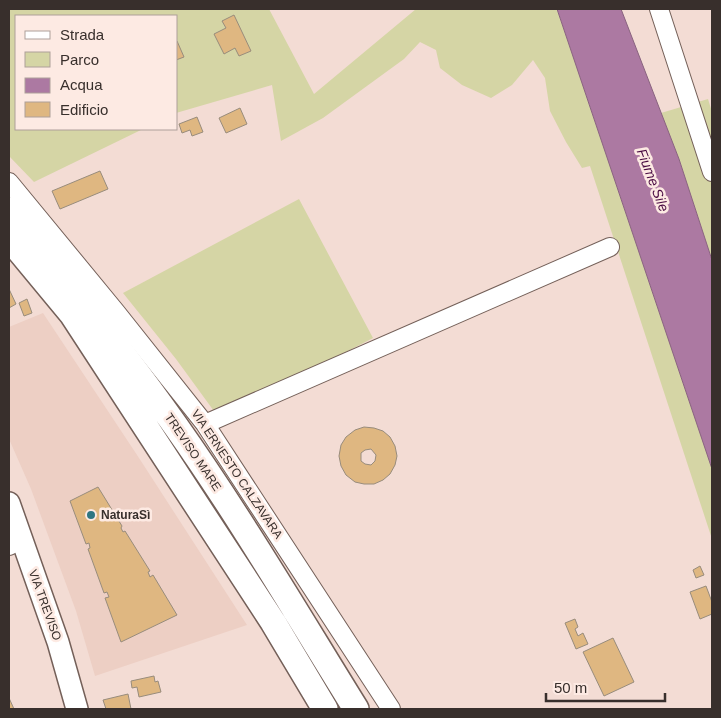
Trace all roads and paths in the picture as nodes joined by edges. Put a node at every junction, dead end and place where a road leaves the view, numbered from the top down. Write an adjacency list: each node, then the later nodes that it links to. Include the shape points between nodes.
1 (659, 9): 2 (street)
2 (712, 172)
3 (9, 182): 7 (street, VIA ERNESTO CALZAVARA)
4 (9, 210): 12 (highway, TREVISO MARE, via 90,309 176,425)
5 (9, 238): 11 (highway, TREVISO MARE, via 72,314 273,622)
6 (610, 247): 7 (street)
7 (206, 424): 13 (street, VIA ERNESTO CALZAVARA)
8 (9, 502): 9 (main road, VIA TREVISO)
9 (15, 543): 10 (main road, VIA TREVISO, via 58,642)
10 (77, 709)
11 (325, 709)
12 (356, 709)
13 (391, 709)

